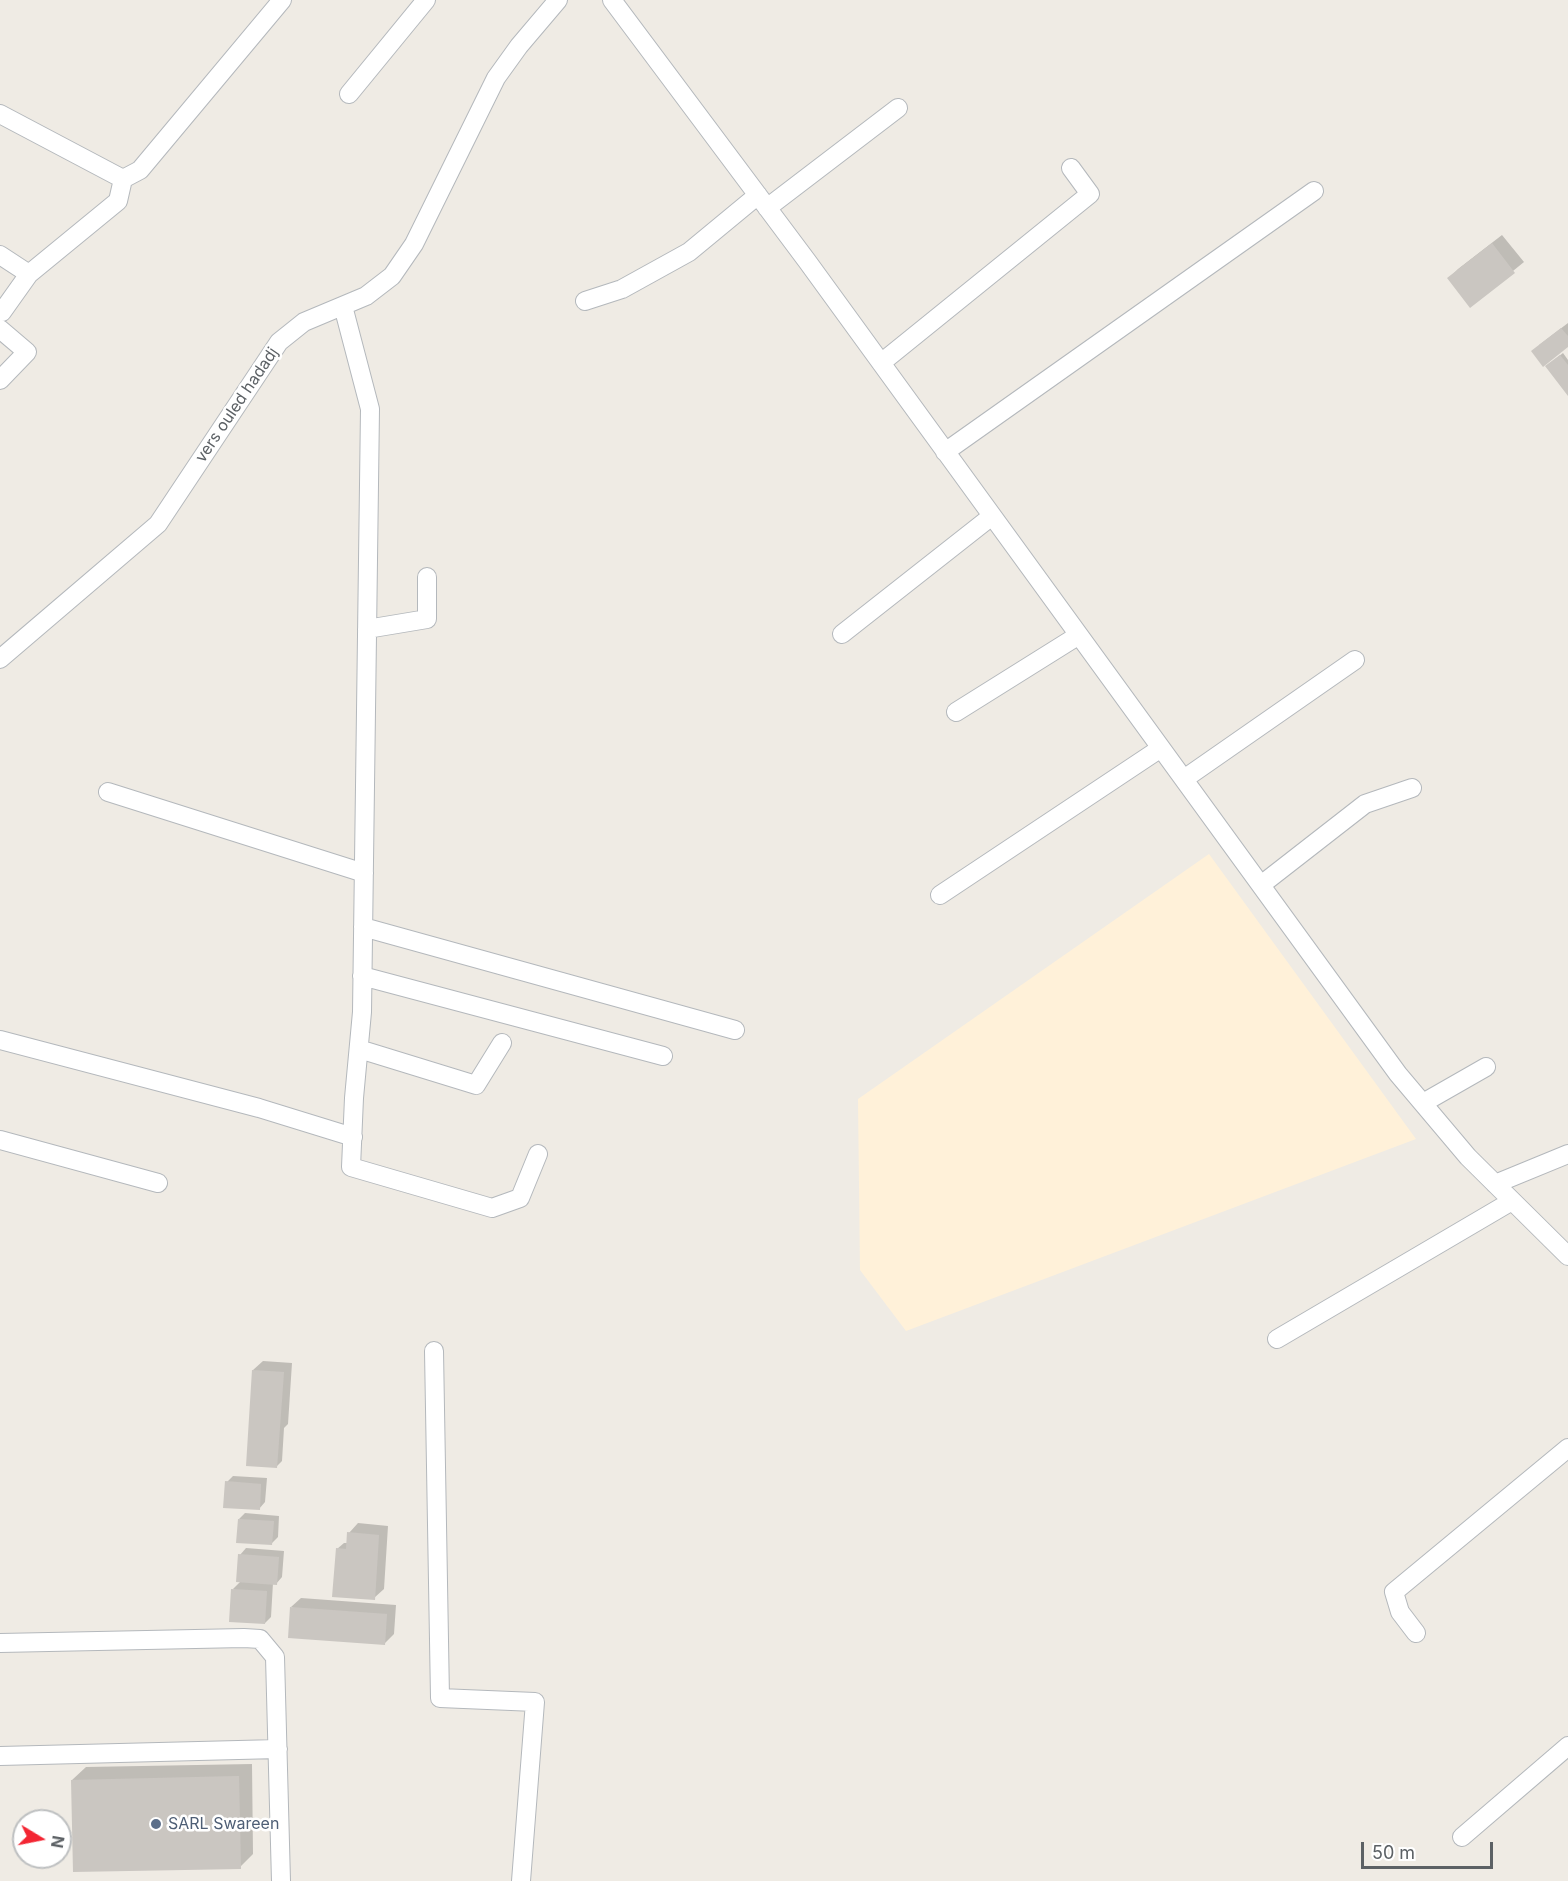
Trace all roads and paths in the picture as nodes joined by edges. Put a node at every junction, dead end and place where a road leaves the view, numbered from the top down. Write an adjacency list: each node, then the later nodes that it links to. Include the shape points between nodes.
1 (282, 0): 9 (street, via 140,170)
2 (426, 0): 5 (street)
3 (558, 0): 15 (street, vers ouled hadadj, via 496,78 414,244 392,276 366,296)
4 (612, 0): 11 (street)
5 (349, 94)
6 (898, 108): 11 (street)
7 (0, 114): 9 (street)
8 (1071, 168): 17 (street, via 1090,194)
9 (123, 179): 13 (street, via 118,201)
10 (1314, 191): 19 (street)
11 (762, 202): 14 (street, via 689,252 622,289); 17 (street)
12 (0, 255): 13 (street)
13 (29, 273): 16 (street)
14 (585, 301)
15 (343, 306): 22 (street, via 370,409); 25 (street, vers ouled hadadj, via 304,322 279,342 158,524)
16 (0, 318): 18 (street, via 27,352)
17 (880, 363): 19 (street)
18 (0, 380)
19 (945, 452): 20 (street)
20 (992, 516): 23 (street); 24 (street)
21 (427, 577): 22 (street, via 427,619)
22 (367, 629): 32 (street)
23 (842, 634)
24 (1079, 635): 27 (street); 28 (street)
25 (0, 659)
26 (1355, 660): 29 (street)
27 (956, 712)
28 (1161, 748): 29 (street); 34 (street)
29 (1184, 779): 33 (street)
30 (1412, 788): 33 (street, via 1365,804)
31 (108, 792): 32 (street)
32 (364, 873): 35 (street)
33 (1261, 885): 43 (street)
34 (940, 895)
35 (363, 927): 36 (street); 37 (street)
36 (362, 976): 40 (street); 41 (street)
37 (735, 1030)
38 (0, 1040): 44 (street, via 259,1108)
39 (502, 1043): 40 (street, via 476,1085)
40 (359, 1049): 44 (street)
41 (663, 1056)
42 (1486, 1067): 43 (street)
43 (1423, 1103): 49 (street)
44 (353, 1137): 46 (street, via 351,1167 492,1208 520,1198)
45 (0, 1140): 48 (street)
46 (538, 1154)
47 (1568, 1154): 49 (street)
48 (158, 1183)
49 (1495, 1184): 50 (street)
50 (1512, 1201): 51 (street); 52 (street)
51 (1568, 1256)
52 (1277, 1339)
53 (434, 1351): 62 (street, via 440,1698 535,1702)
54 (1568, 1448): 55 (street, via 1394,1592 1400,1612)
55 (1416, 1634)
56 (0, 1643): 58 (street, via 260,1639 275,1657)
57 (1568, 1746): 60 (street)
58 (278, 1749): 59 (street); 61 (street)
59 (0, 1756)
60 (1462, 1837)
61 (281, 1881)
62 (521, 1881)

